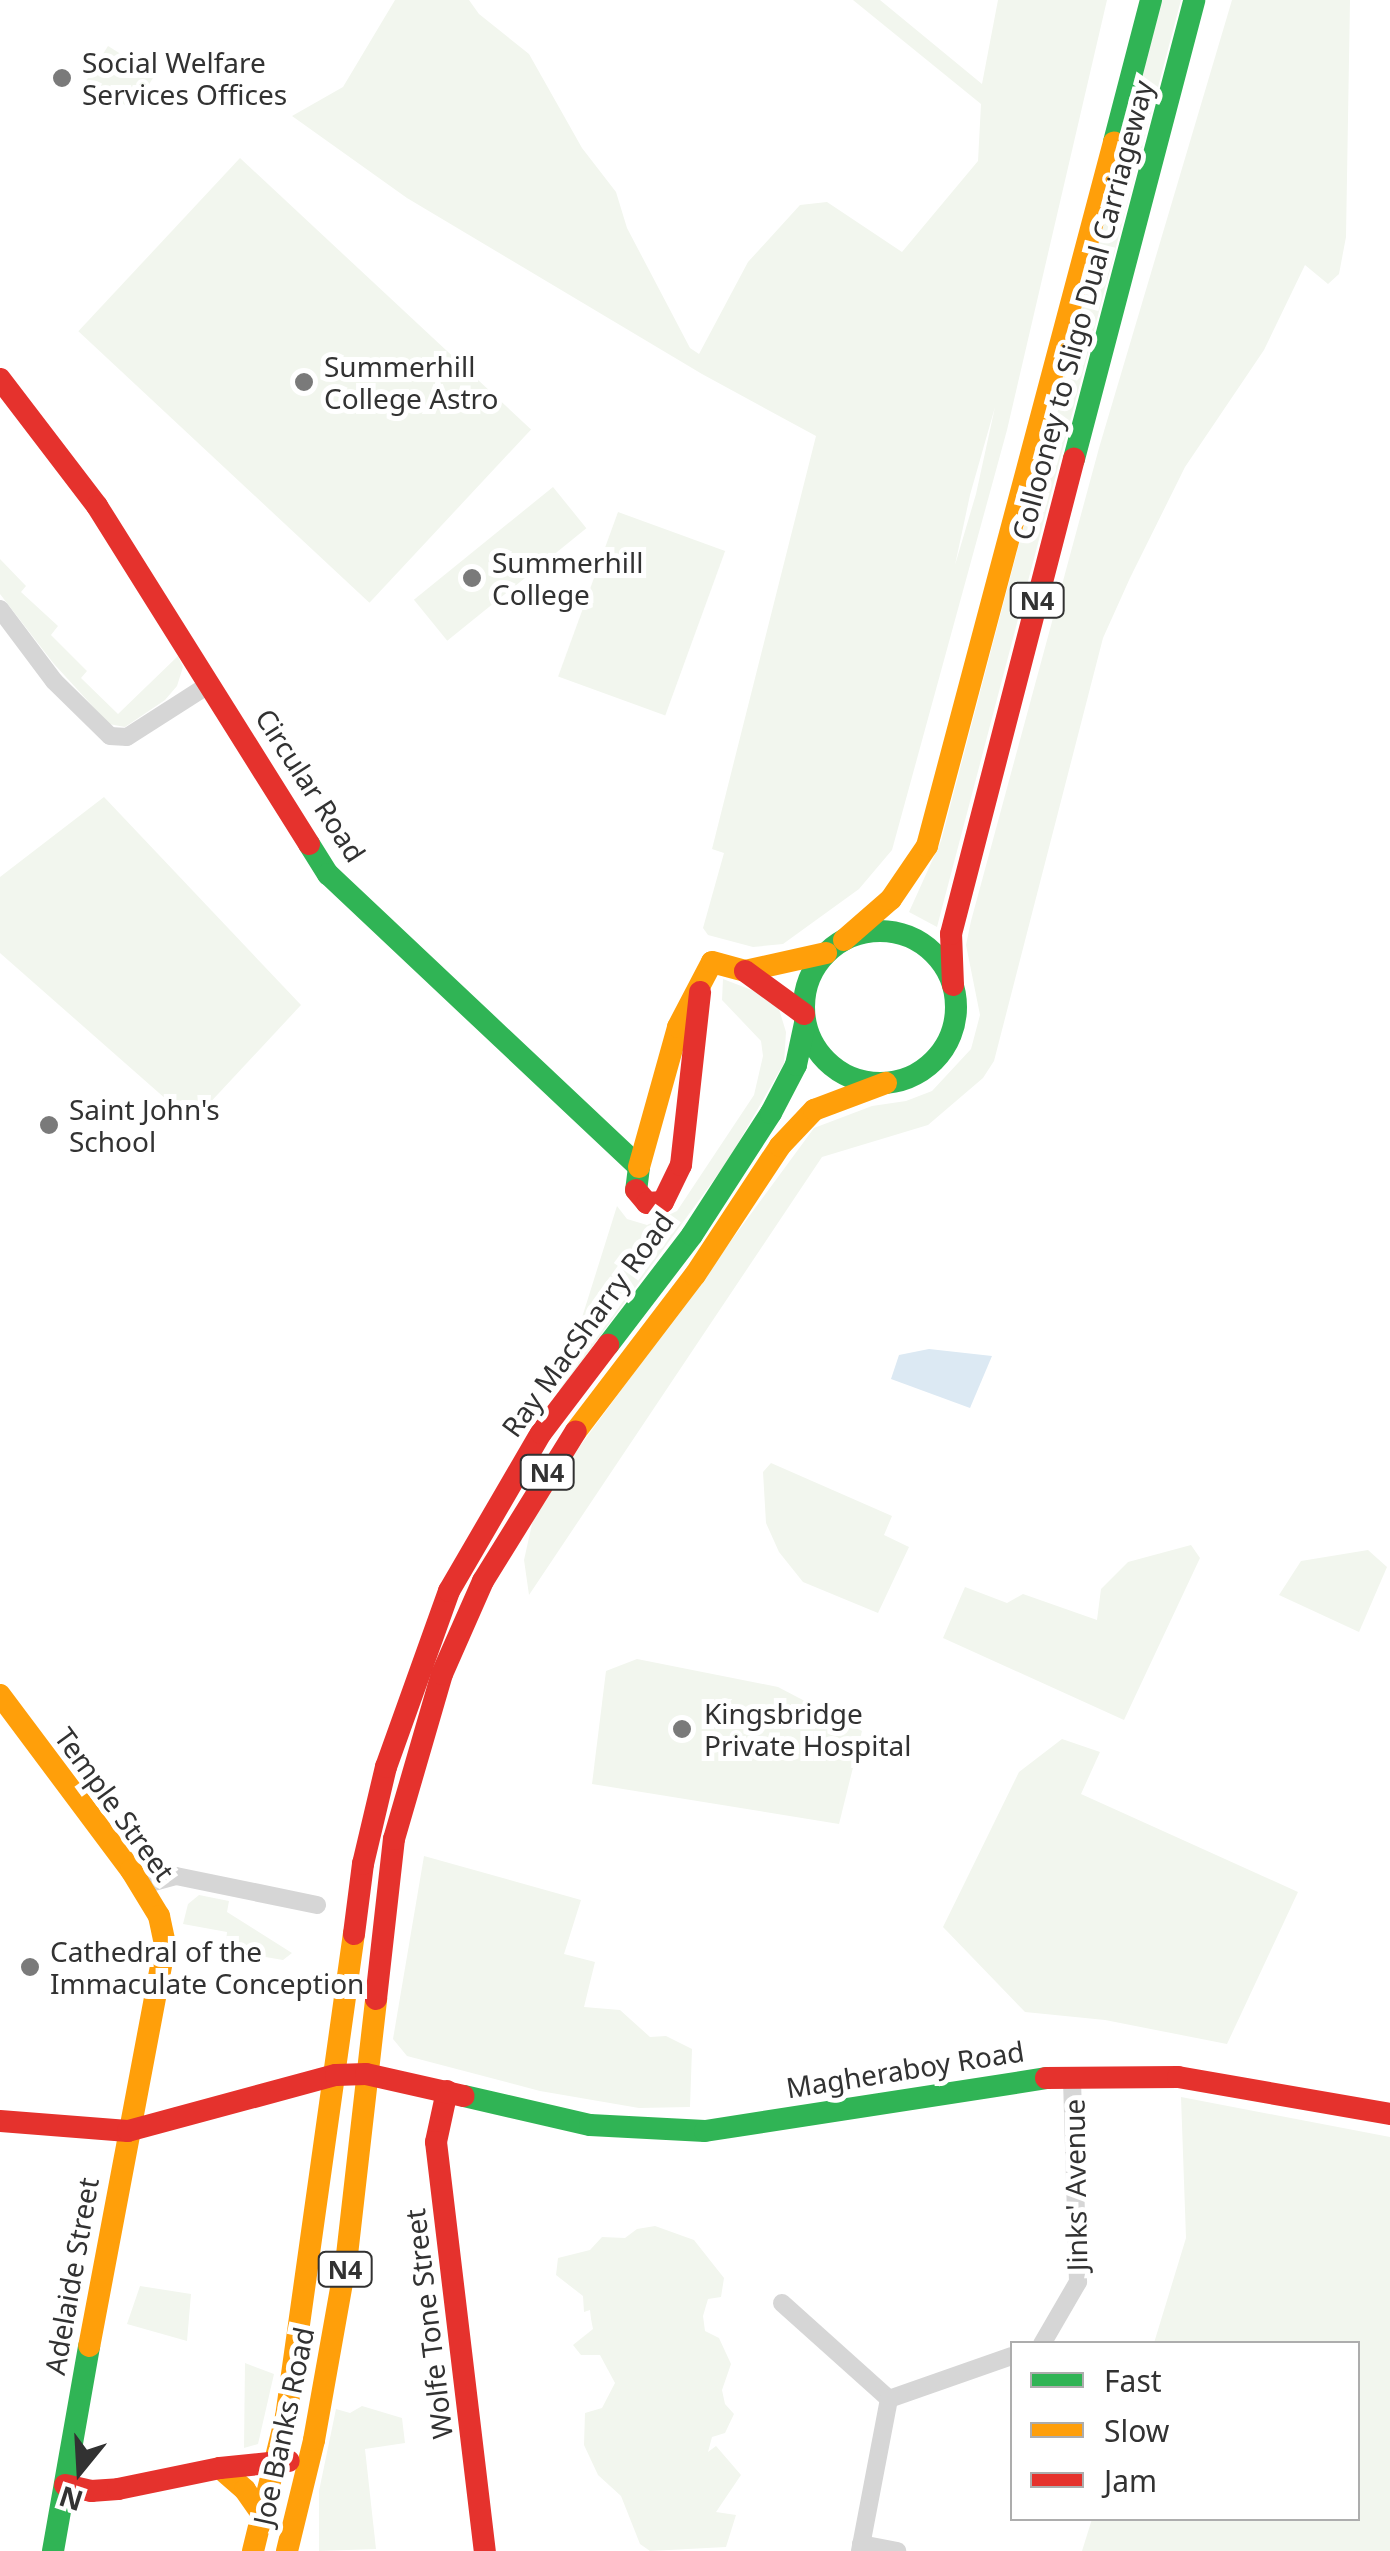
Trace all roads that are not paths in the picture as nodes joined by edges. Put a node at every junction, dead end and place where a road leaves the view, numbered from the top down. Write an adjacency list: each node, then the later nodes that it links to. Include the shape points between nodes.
1 (1131, 0): 6 (main road, N4, via 1077,230)
2 (1151, 0): 6 (main road, Collooney to Sligo Dual Carriageway / N4)
3 (1194, 0): 5 (main road, Collooney to Sligo Dual Carriageway / N4)
4 (1216, 0): 5 (main road, N4)
5 (1101, 355): 12 (main road, Collooney to Sligo Dual Carriageway / N4, via 952,934)
6 (1055, 371): 10 (main road, Collooney to Sligo Dual Carriageway / N4, via 927,846 891,898)
7 (0, 378): 9 (main road, Circular Road, via 97,506)
8 (0, 609): 9 (street, via 54,682 110,736 127,737)
9 (210, 684): 16 (main road, Circular Road, via 328,874)
10 (835, 946): 11 (main road, via 782,966); 12 (main road, via 865,932 909,937 928,948); 14 (main road, N4, via 813,971)
11 (745, 970): 13 (main road, via 712,962); 14 (main road)
12 (953, 985): 15 (main road, N4, via 953,1030 943,1050 928,1067)
13 (700, 992): 16 (main road, via 678,1027); 16 (main road, Circular Road, via 684,1150 663,1202 647,1204 637,1195)
14 (804, 1018): 15 (main road, via 826,1061 844,1074); 20 (main road, Ray MacSharry Road / N4, via 796,1065 771,1113 692,1234 541,1433 449,1591 386,1767 363,1864)
15 (886, 1083): 21 (main road, Ray MacSharry Road / N4, via 814,1110 780,1146 696,1275 555,1458 483,1580 442,1674 394,1839)
16 (639, 1166)
17 (0, 1695): 18 (main road, Temple Street)
18 (140, 1886): 19 (street, via 176,1876); 26 (main road, Temple Street, via 159,1916 165,1945)
19 (316, 1904)
20 (336, 2074): 21 (main road, Magheraboy Road); 26 (main road, Magheraboy Road); 31 (main road, Joe Banks Road / N4)
21 (366, 2074): 23 (main road, Magheraboy Road); 32 (main road, Joe Banks Road / N4, via 347,2255)
22 (1072, 2078): 23 (main road, Magheraboy Road, via 1026,2079 705,2131 590,2126); 24 (main road, Magheraboy Road, via 1178,2077); 28 (street, Jinks' Avenue, via 1078,2282)
23 (439, 2089): 40 (main road, Wolfe Tone Street, via 436,2142)
24 (1390, 2114)
25 (0, 2121): 26 (main road, Magheraboy Road)
26 (128, 2130): 34 (main road, Adelaide Street)
27 (782, 2303): 30 (street)
28 (1044, 2341)
29 (1010, 2357): 30 (street)
30 (889, 2399): 36 (street)
31 (278, 2460): 32 (main road); 33 (main road); 35 (main road, Joe Banks Road / N4)
32 (309, 2462): 39 (main road, Joe Banks Road / N4)
33 (220, 2468): 34 (main road, via 118,2489); 35 (main road)
34 (65, 2486): 37 (main road, Adelaide Street)
35 (264, 2516): 38 (main road, Joe Banks Road / N4)
36 (860, 2548): 41 (street)
37 (53, 2551)
38 (254, 2551)
39 (287, 2551)
40 (485, 2551)
41 (897, 2551)

